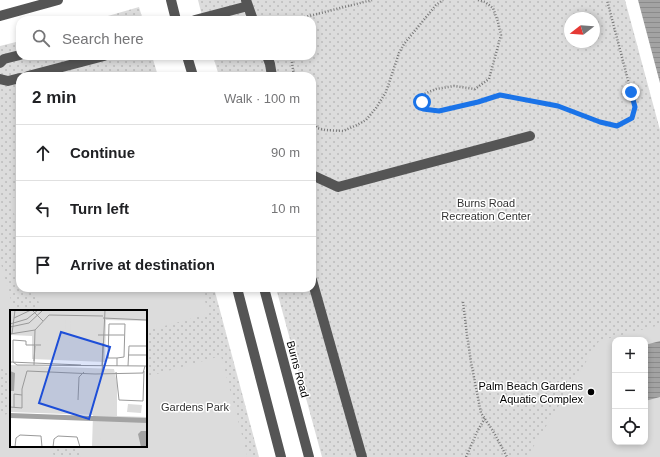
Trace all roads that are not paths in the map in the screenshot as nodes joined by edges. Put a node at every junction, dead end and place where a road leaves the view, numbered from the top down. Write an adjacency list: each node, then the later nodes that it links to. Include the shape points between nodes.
1 (58, 0): 4 (street)
2 (171, 0): 5 (street)
3 (247, 3): 6 (street); 7 (street)
4 (0, 16)
5 (175, 16)
6 (207, 16)
7 (252, 16)
8 (16, 56): 12 (street, via 4,59)
9 (89, 60): 13 (street)
10 (188, 60): 14 (street)
11 (268, 60): 15 (street)
12 (0, 63)
13 (43, 72)
14 (192, 72)
15 (271, 72)
16 (16, 79): 17 (street)
17 (0, 80)
18 (530, 136): 19 (street, via 338,188)
19 (316, 177)
20 (238, 292): 23 (street)
21 (265, 292): 24 (street, Burns Road)
22 (315, 292): 25 (street)
23 (281, 457)
24 (309, 457)
25 (362, 457)

